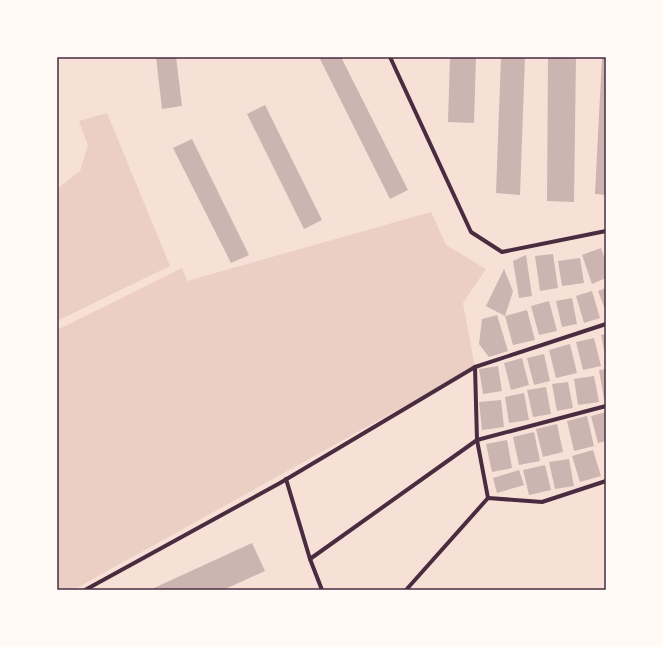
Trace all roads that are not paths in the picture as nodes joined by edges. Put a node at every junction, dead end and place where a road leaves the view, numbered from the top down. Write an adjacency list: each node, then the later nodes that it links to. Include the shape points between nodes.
1 (390, 57): 2 (street, via 470,232 502,252)
2 (606, 231)
3 (606, 324): 4 (street)
4 (475, 367): 6 (street); 7 (street)
5 (606, 406): 6 (street)
6 (478, 440): 9 (street); 10 (street)
7 (286, 479): 10 (street); 11 (street)
8 (606, 481): 9 (street, via 542,502)
9 (488, 498): 13 (street)
10 (310, 559): 12 (street)
11 (85, 590)
12 (322, 590)
13 (406, 590)

